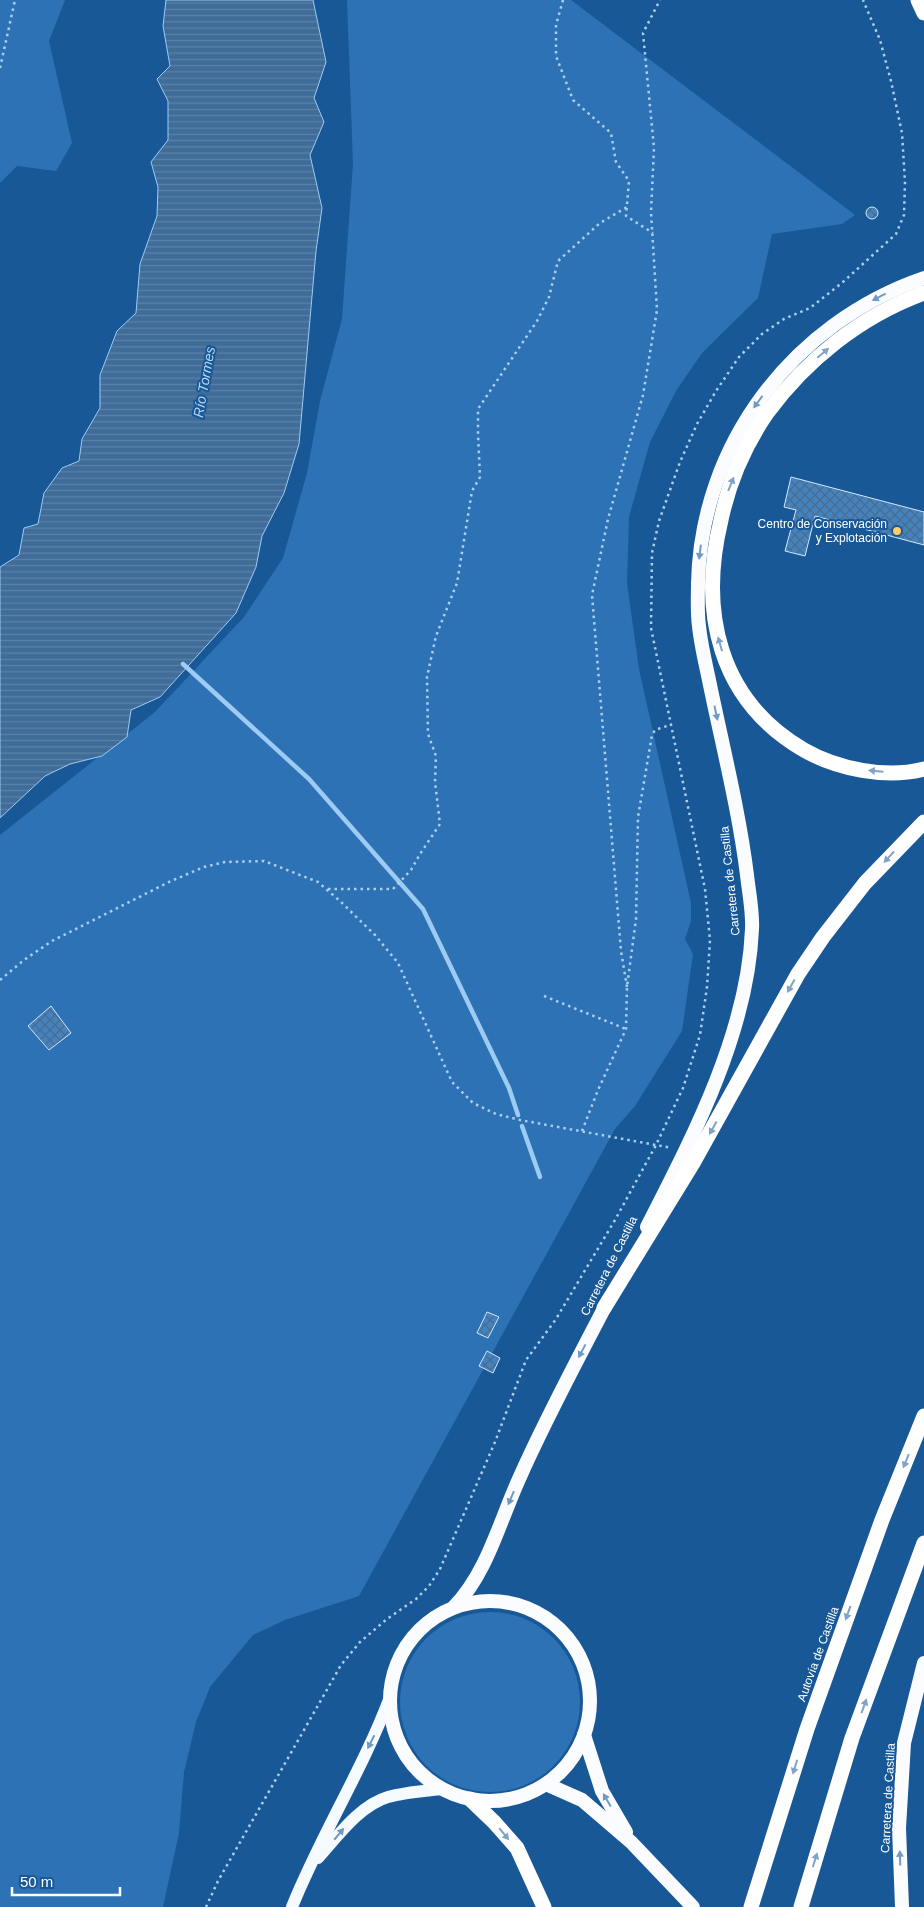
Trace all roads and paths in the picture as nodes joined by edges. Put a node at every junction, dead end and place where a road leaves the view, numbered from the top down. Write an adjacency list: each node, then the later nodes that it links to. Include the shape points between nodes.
1 (15, 0): 7 (path)
2 (563, 0): 8 (path, via 556,25 556,56 573,100 611,133 616,162 629,180)
3 (660, 0): 9 (path, via 643,33 654,148)
4 (863, 0): 12 (path, via 880,40 902,133 904,215 896,234 843,282 810,308 784,319 762,334 739,356 697,424 671,483 652,553 651,628)
5 (918, 0): 6 (highway)
6 (924, 13)
7 (0, 68)
8 (627, 207): 9 (path, via 626,216); 15 (path, via 600,223 558,261 549,297 537,321 478,409 480,477 472,491 457,583 436,636 427,677 428,734 436,756 434,782 440,824 411,870 393,889)
9 (653, 233): 17 (path, via 657,310 643,395 608,519 592,595 621,951)
10 (924, 278): 22 (highway, Carretera de Castilla, one-way to 22, via 875,298 846,316 811,344 772,383 738,432 703,526 698,568 698,625 743,846 752,925 750,962 735,1025)
11 (924, 294): 13 (highway, one-way to 11, via 875,771 836,764 812,755 775,731 757,714 736,682 719,645 711,596 717,535 726,496 753,435 767,414 804,369 855,327)
12 (670, 725): 17 (path, via 655,730 652,735 638,817 636,919); 21 (path, via 705,889 710,940 700,1035 683,1088)
13 (924, 769)
14 (924, 822): 23 (highway, one-way to 23, via 866,883 798,974 693,1163)
15 (326, 889): 16 (path, via 318,882 264,861 225,862 204,867 52,941); 20 (path, via 375,935 398,962 452,1082 473,1104 496,1114)
16 (0, 980)
17 (627, 987): 19 (path)
18 (544, 996): 19 (path)
19 (626, 1029): 20 (path)
20 (582, 1131): 21 (path)
21 (656, 1145): 22 (path); 35 (path, via 561,1311 526,1360 495,1442 440,1568 416,1599 360,1642 341,1665)
22 (686, 1151): 23 (highway, Carretera de Castilla)
23 (604, 1308): 26 (highway, Carretera de Castilla, one-way to 26, via 519,1480 482,1569)
24 (924, 1416): 39 (highway, Autovía de Castilla, one-way to 39, via 882,1520 807,1729)
25 (924, 1543): 40 (highway, one-way to 25, via 852,1738)
26 (454, 1607): 28 (highway, via 428,1622 408,1642 395,1668); 29 (highway, via 478,1601 504,1601 528,1608 550,1620 568,1638 582,1660 589,1684 590,1710)
27 (924, 1663): 41 (highway, Carretera de Castilla, one-way to 27, via 899,1828 904,1743)
28 (390, 1697): 31 (highway, via 393,1724 403,1750 420,1772); 34 (main road, one-way to 34)
29 (584, 1735): 30 (highway, via 575,1754); 33 (highway, one-way to 29, via 602,1791)
30 (546, 1784): 32 (highway, via 514,1798 496,1801); 33 (highway, via 582,1800)
31 (442, 1789): 32 (highway); 34 (main road, one-way to 31, via 345,1827 370,1806 386,1798)
32 (470, 1799): 37 (highway, one-way to 37, via 517,1848)
33 (631, 1842): 38 (highway)
34 (307, 1872): 36 (main road)
35 (206, 1907)
36 (292, 1907)
37 (544, 1907)
38 (693, 1907)
39 (752, 1907)
40 (801, 1907)
41 (902, 1907)

